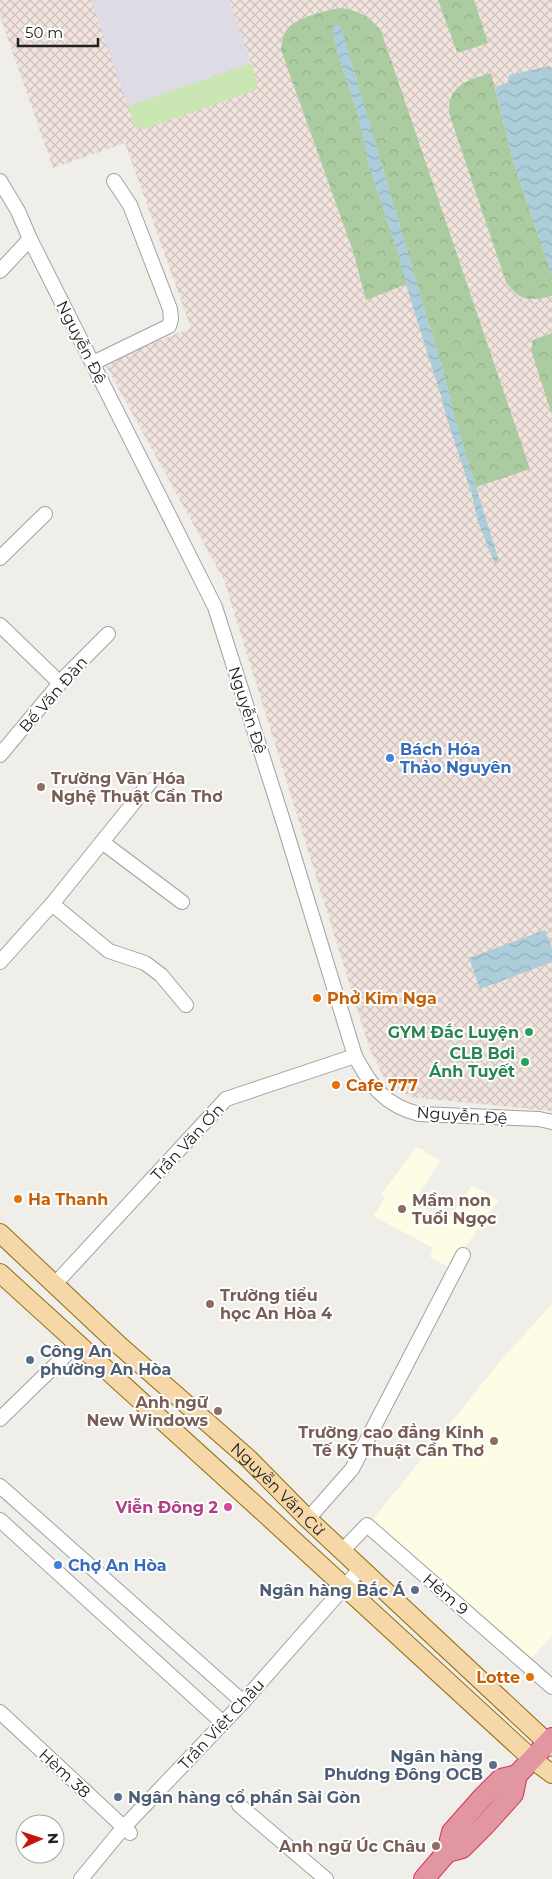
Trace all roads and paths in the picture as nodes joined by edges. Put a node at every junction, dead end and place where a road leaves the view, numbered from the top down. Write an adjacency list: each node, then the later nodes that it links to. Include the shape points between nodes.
1 (0, 181): 3 (street, Nguyễn Đệ)
2 (114, 181): 5 (street, via 130,205 170,309 171,323)
3 (30, 239): 4 (street); 5 (street, Nguyễn Đệ)
4 (0, 271)
5 (92, 364): 18 (street, Nguyễn Đệ, via 215,607)
6 (45, 514): 7 (street)
7 (0, 558)
8 (0, 625): 10 (street)
9 (108, 634): 10 (street, Bế Văn Đàn)
10 (60, 682): 11 (street, Bế Văn Đàn)
11 (0, 755)
12 (152, 780): 13 (street)
13 (102, 842): 14 (street); 15 (street)
14 (182, 902)
15 (52, 904): 16 (street); 17 (street, via 109,950 145,963 161,975)
16 (0, 962)
17 (186, 1005)
18 (354, 1056): 19 (street, Nguyễn Đệ, via 379,1093 404,1110 419,1114); 23 (street, Trần Văn Ơn, via 226,1099)
19 (552, 1122)
20 (0, 1233): 23 (main road, Nguyễn Văn Cừ)
21 (463, 1255): 27 (street, via 352,1469)
22 (0, 1273): 24 (main road, Nguyễn Văn Cừ)
23 (56, 1284): 27 (main road, Nguyễn Văn Cừ, via 120,1346 249,1459)
24 (78, 1343): 25 (street); 31 (main road, Nguyễn Văn Cừ)
25 (0, 1419)
26 (0, 1486): 33 (street)
27 (308, 1519): 29 (main road, Nguyễn Văn Cừ)
28 (0, 1520): 35 (street)
29 (342, 1551): 30 (main road, Nguyễn Văn Cừ); 32 (street, Hẻm 9, via 367,1525)
30 (361, 1568): 31 (street, Trần Việt Châu); 36 (main road, Nguyễn Văn Cừ)
31 (346, 1587): 33 (street, Trần Việt Châu); 37 (main road, Nguyễn Văn Cừ)
32 (552, 1687)
33 (243, 1702): 35 (street, Trần Việt Châu)
34 (0, 1712): 40 (street, Hèm 38)
35 (223, 1723): 40 (street, Trần Việt Châu)
36 (550, 1742): 37 (highway)
37 (532, 1759): 38 (main road, Nguyễn Văn Cừ); 43 (highway, via 517,1776 501,1779 482,1798 452,1832 446,1852)
38 (552, 1774)
39 (239, 1805): 42 (street)
40 (127, 1831): 41 (street, Trần Việt Châu)
41 (81, 1879)
42 (326, 1879)
43 (424, 1879)

